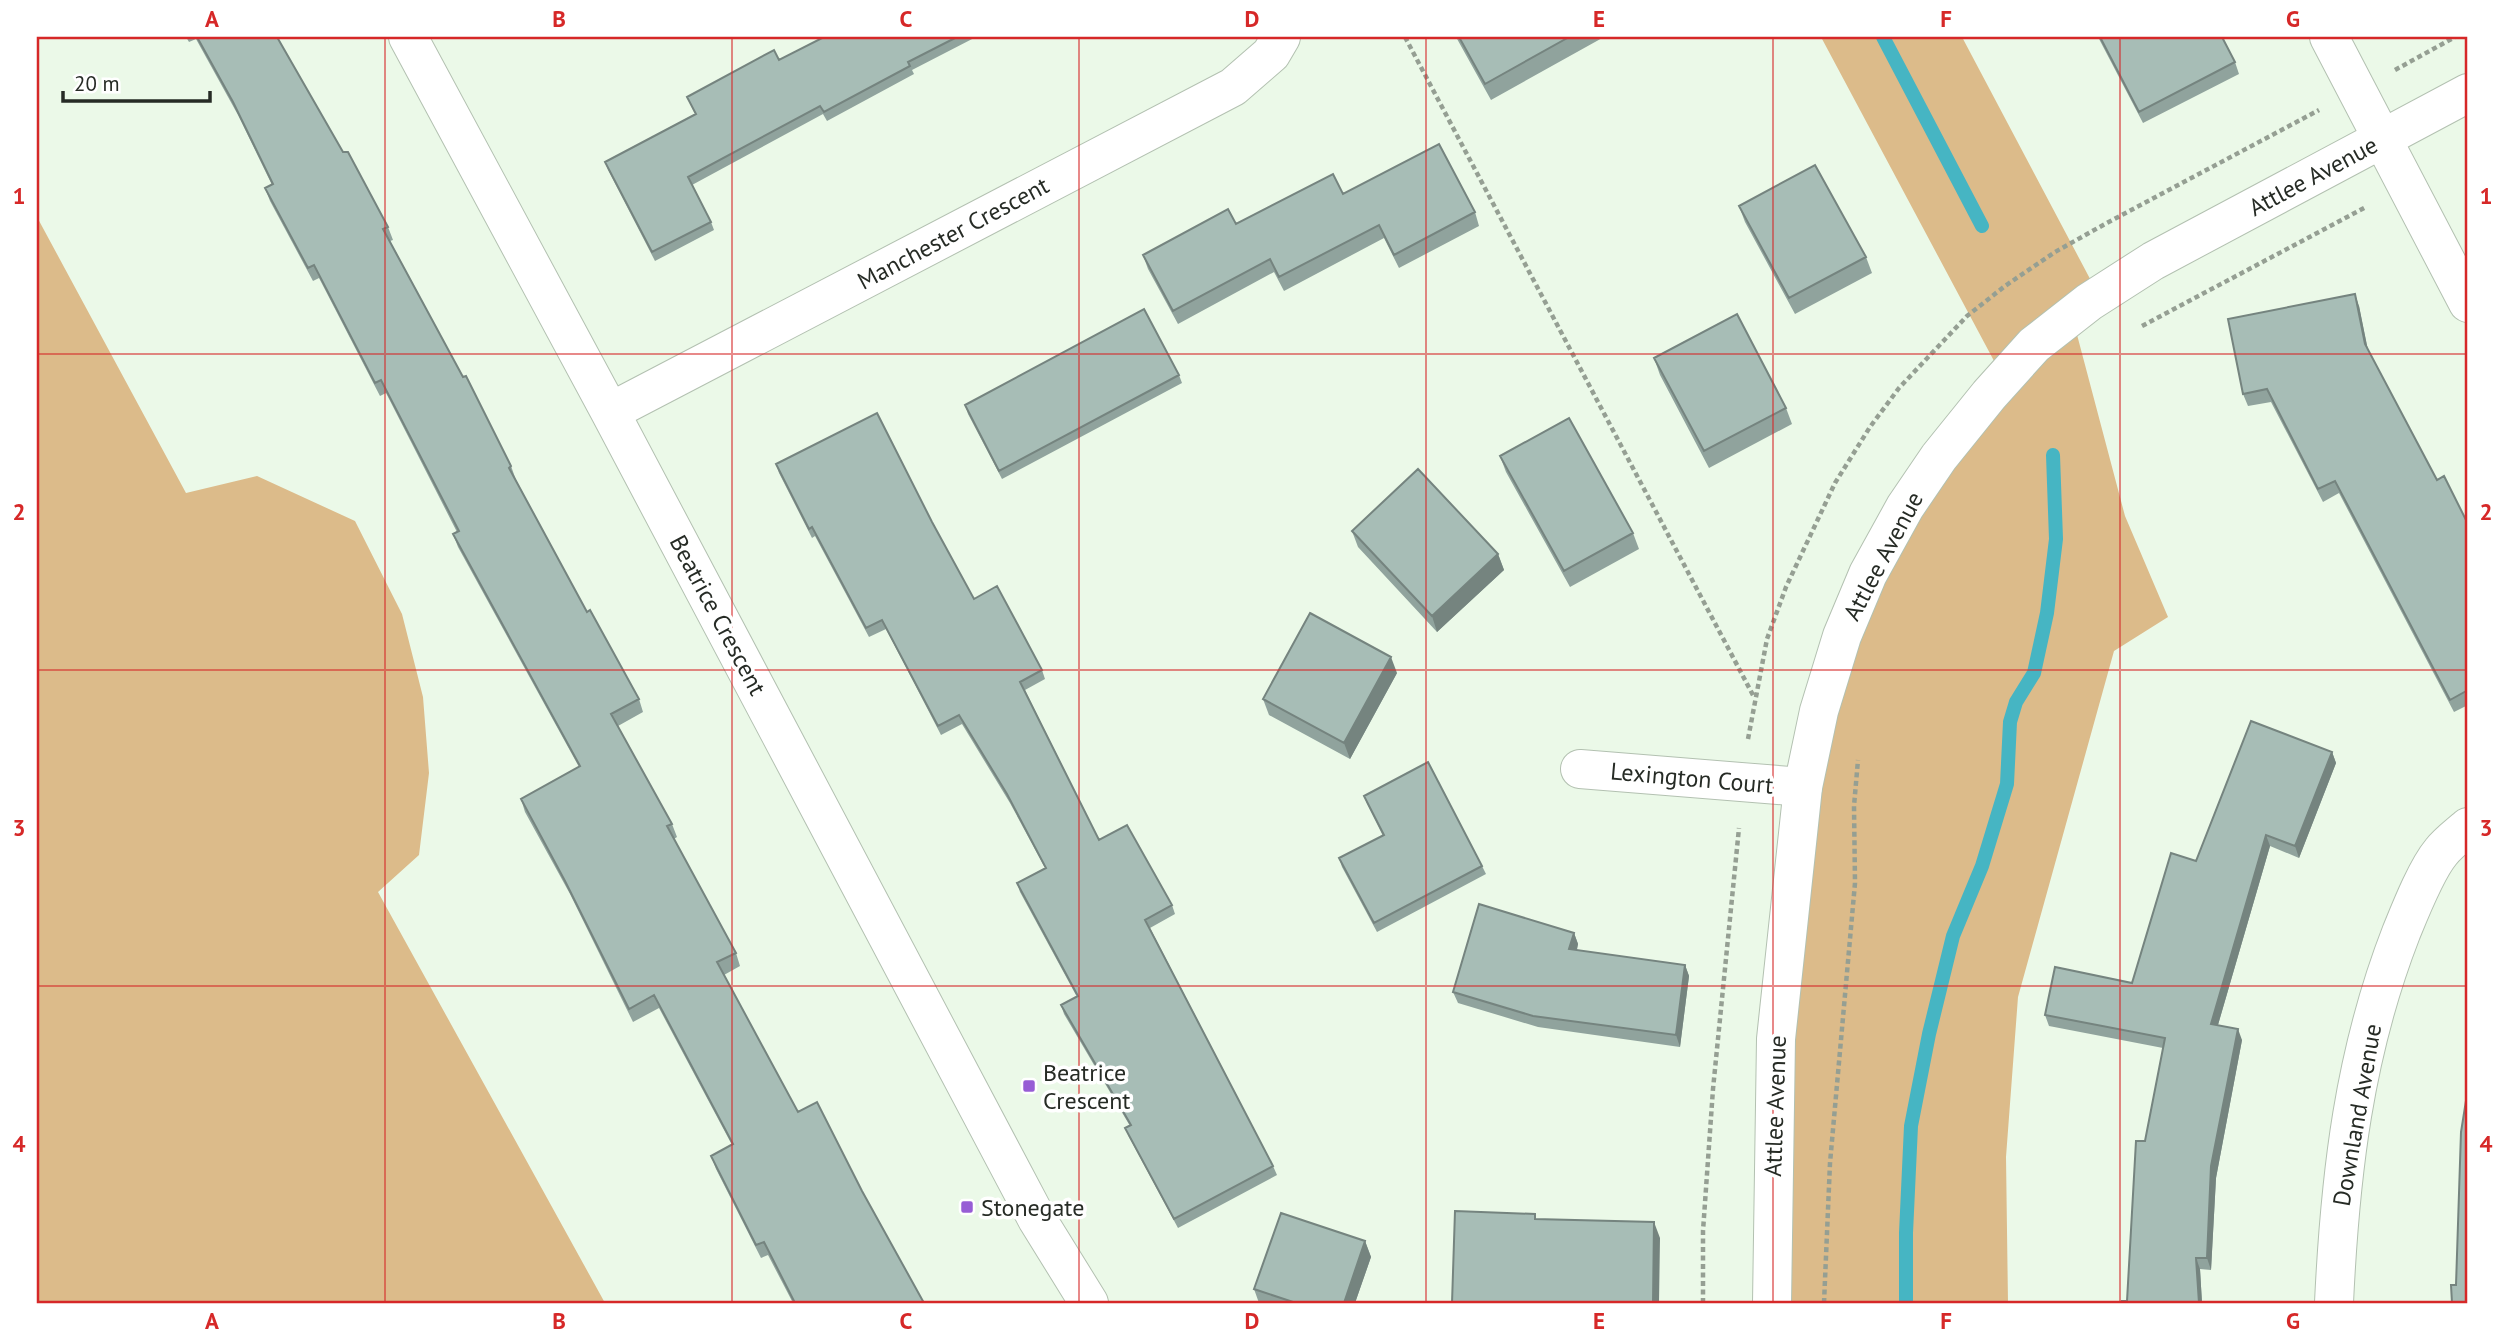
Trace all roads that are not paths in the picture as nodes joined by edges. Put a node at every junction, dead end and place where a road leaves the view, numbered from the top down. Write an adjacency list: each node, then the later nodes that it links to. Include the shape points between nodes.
1 (408, 37): 7 (street, Beatrice Crescent)
2 (1281, 37): 7 (street, Manchester Crescent, via 1271,54 1233,87)
3 (2329, 37): 5 (street)
4 (2468, 93): 5 (street, Attlee Avenue)
5 (2383, 139): 6 (street); 9 (street, Attlee Avenue, via 2142,267 2034,345 1989,395 1938,457 1868,574 1823,698)
6 (2468, 303)
7 (610, 412): 11 (street, Beatrice Crescent, via 1037,1219)
8 (1580, 769): 9 (street, Lexington Court)
9 (1803, 787): 12 (street, Attlee Avenue, via 1776,1039)
10 (2468, 827): 13 (street, Downland Avenue, via 2440,852 2413,905 2368,1031 2342,1187)
11 (1089, 1303)
12 (1772, 1303)
13 (2334, 1303)

